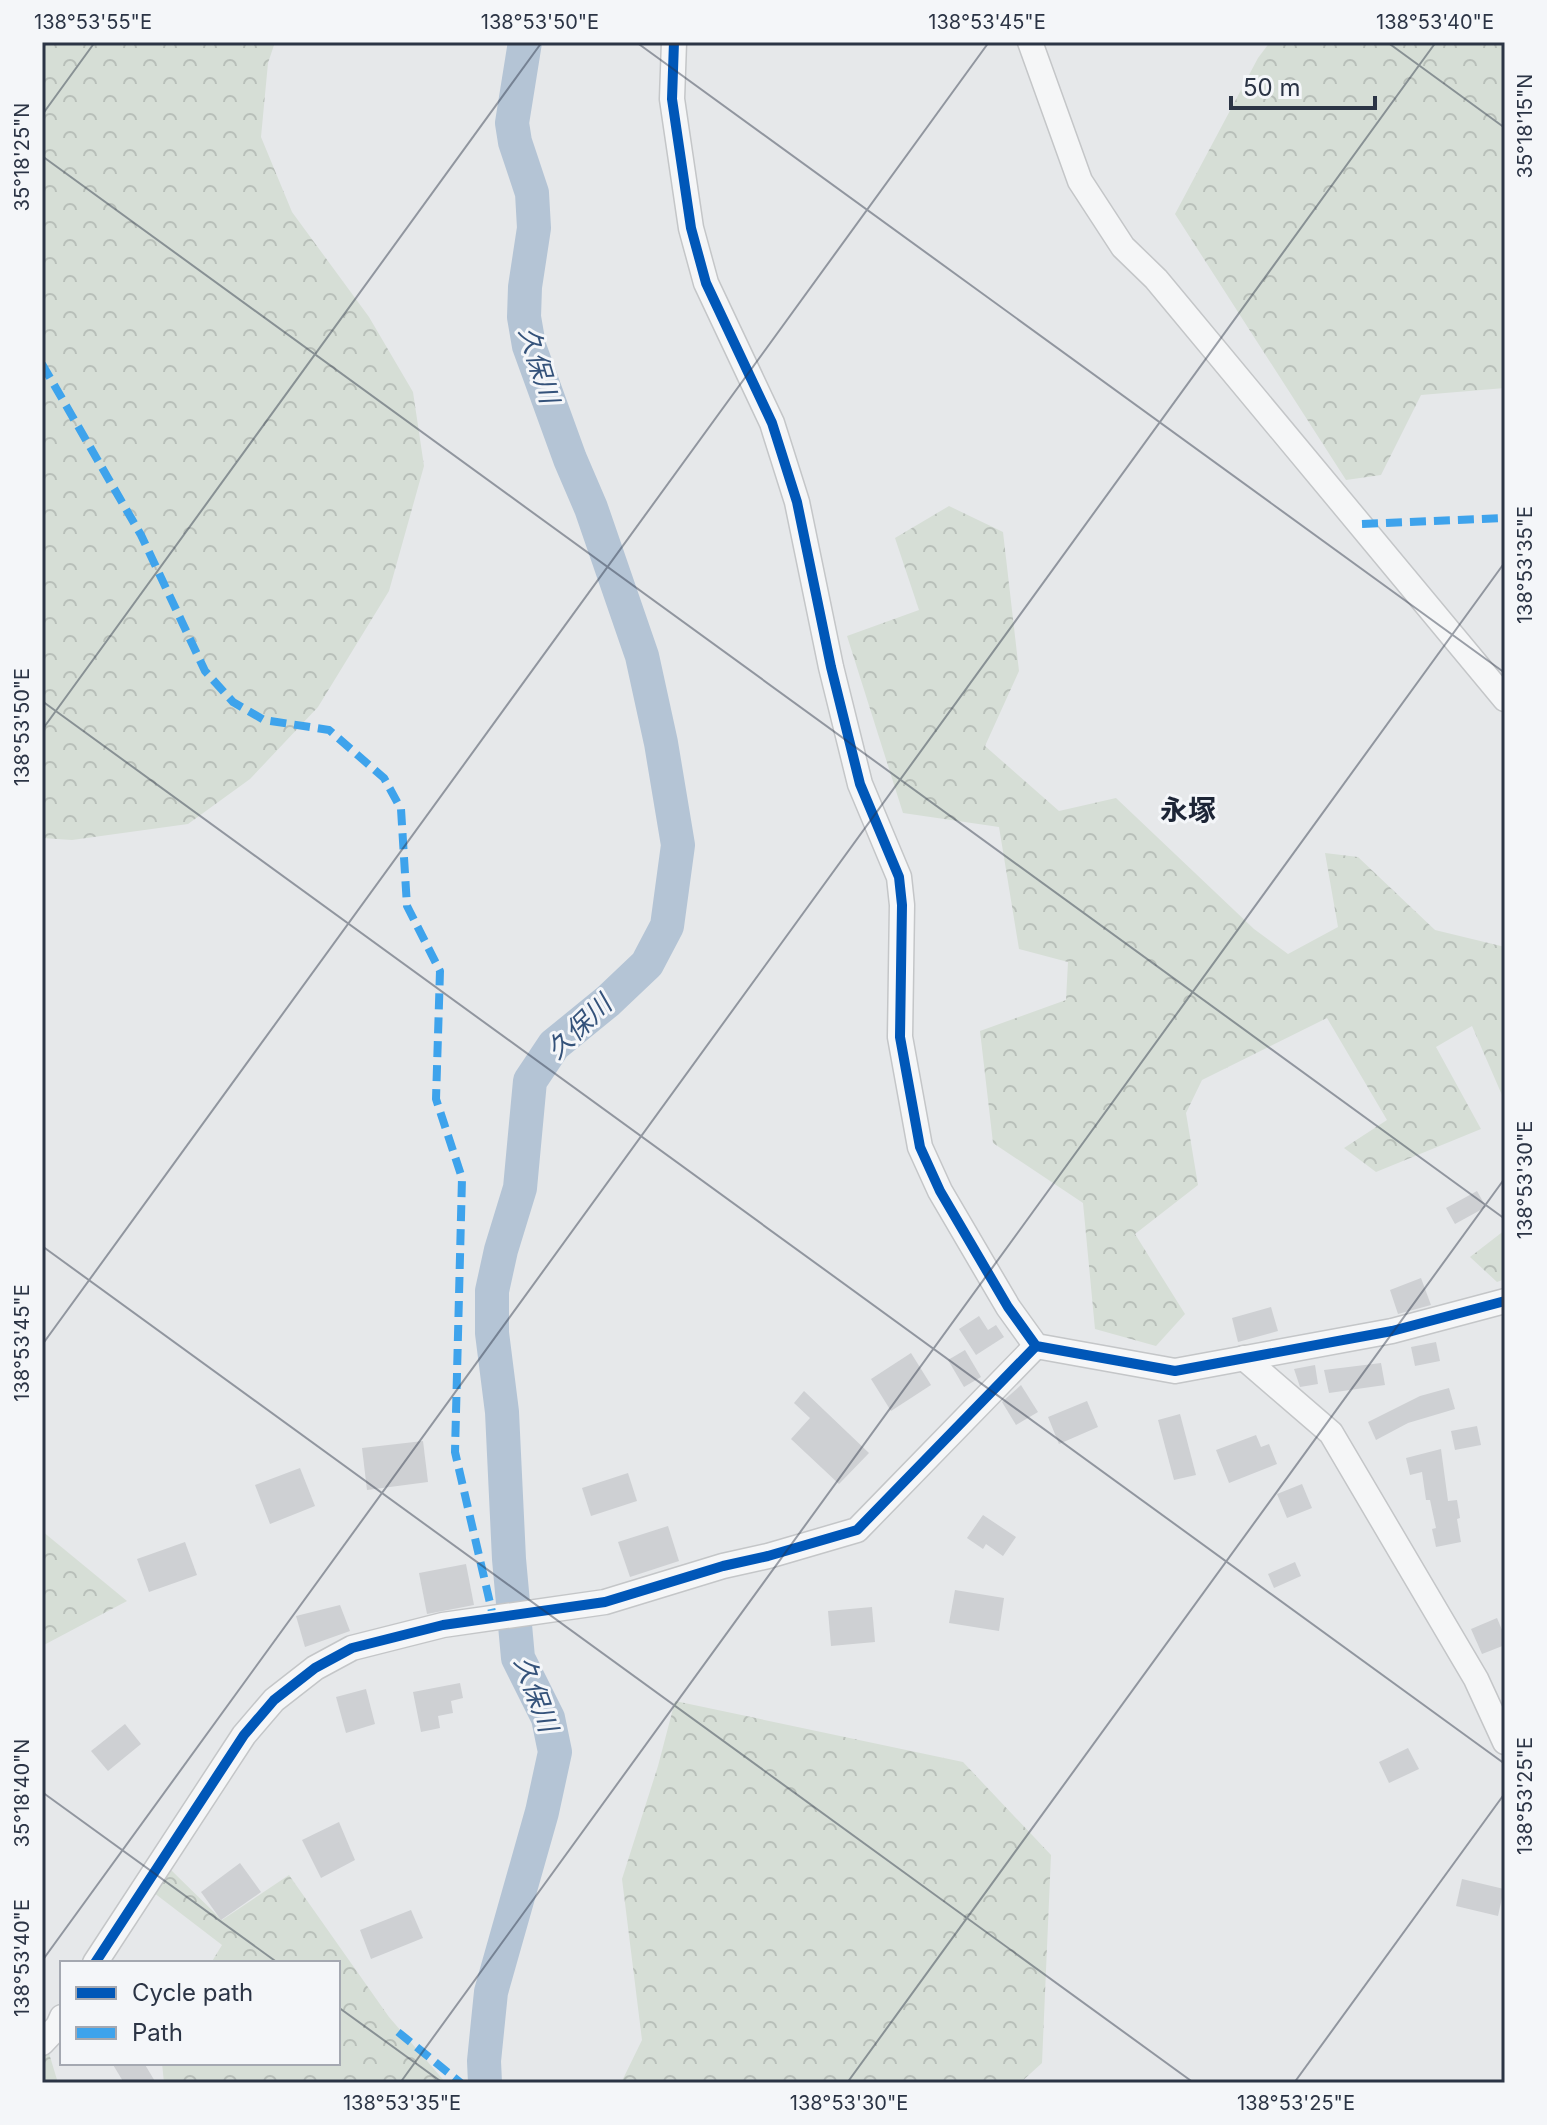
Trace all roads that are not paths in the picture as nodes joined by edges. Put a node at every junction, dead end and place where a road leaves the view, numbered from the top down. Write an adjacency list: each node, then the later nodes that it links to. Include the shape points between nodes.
1 (674, 42): 5 (street, via 672,99 691,228 706,283 772,423 797,502 860,784 899,877 900,1037 920,1147 962,1230)
2 (1030, 42): 3 (street, via 1080,181 1123,247 1156,279)
3 (1505, 699)
4 (1505, 1301): 6 (street, via 1392,1331)
5 (1036, 1346): 6 (street, via 1175,1371); 8 (street, via 857,1530 605,1602 443,1625 352,1648 315,1668 274,1700 236,1746)
6 (1244, 1358): 7 (street, via 1331,1433 1476,1679)
7 (1505, 1742)
8 (96, 1961)
9 (60, 2022): 10 (street)
10 (42, 2043)

